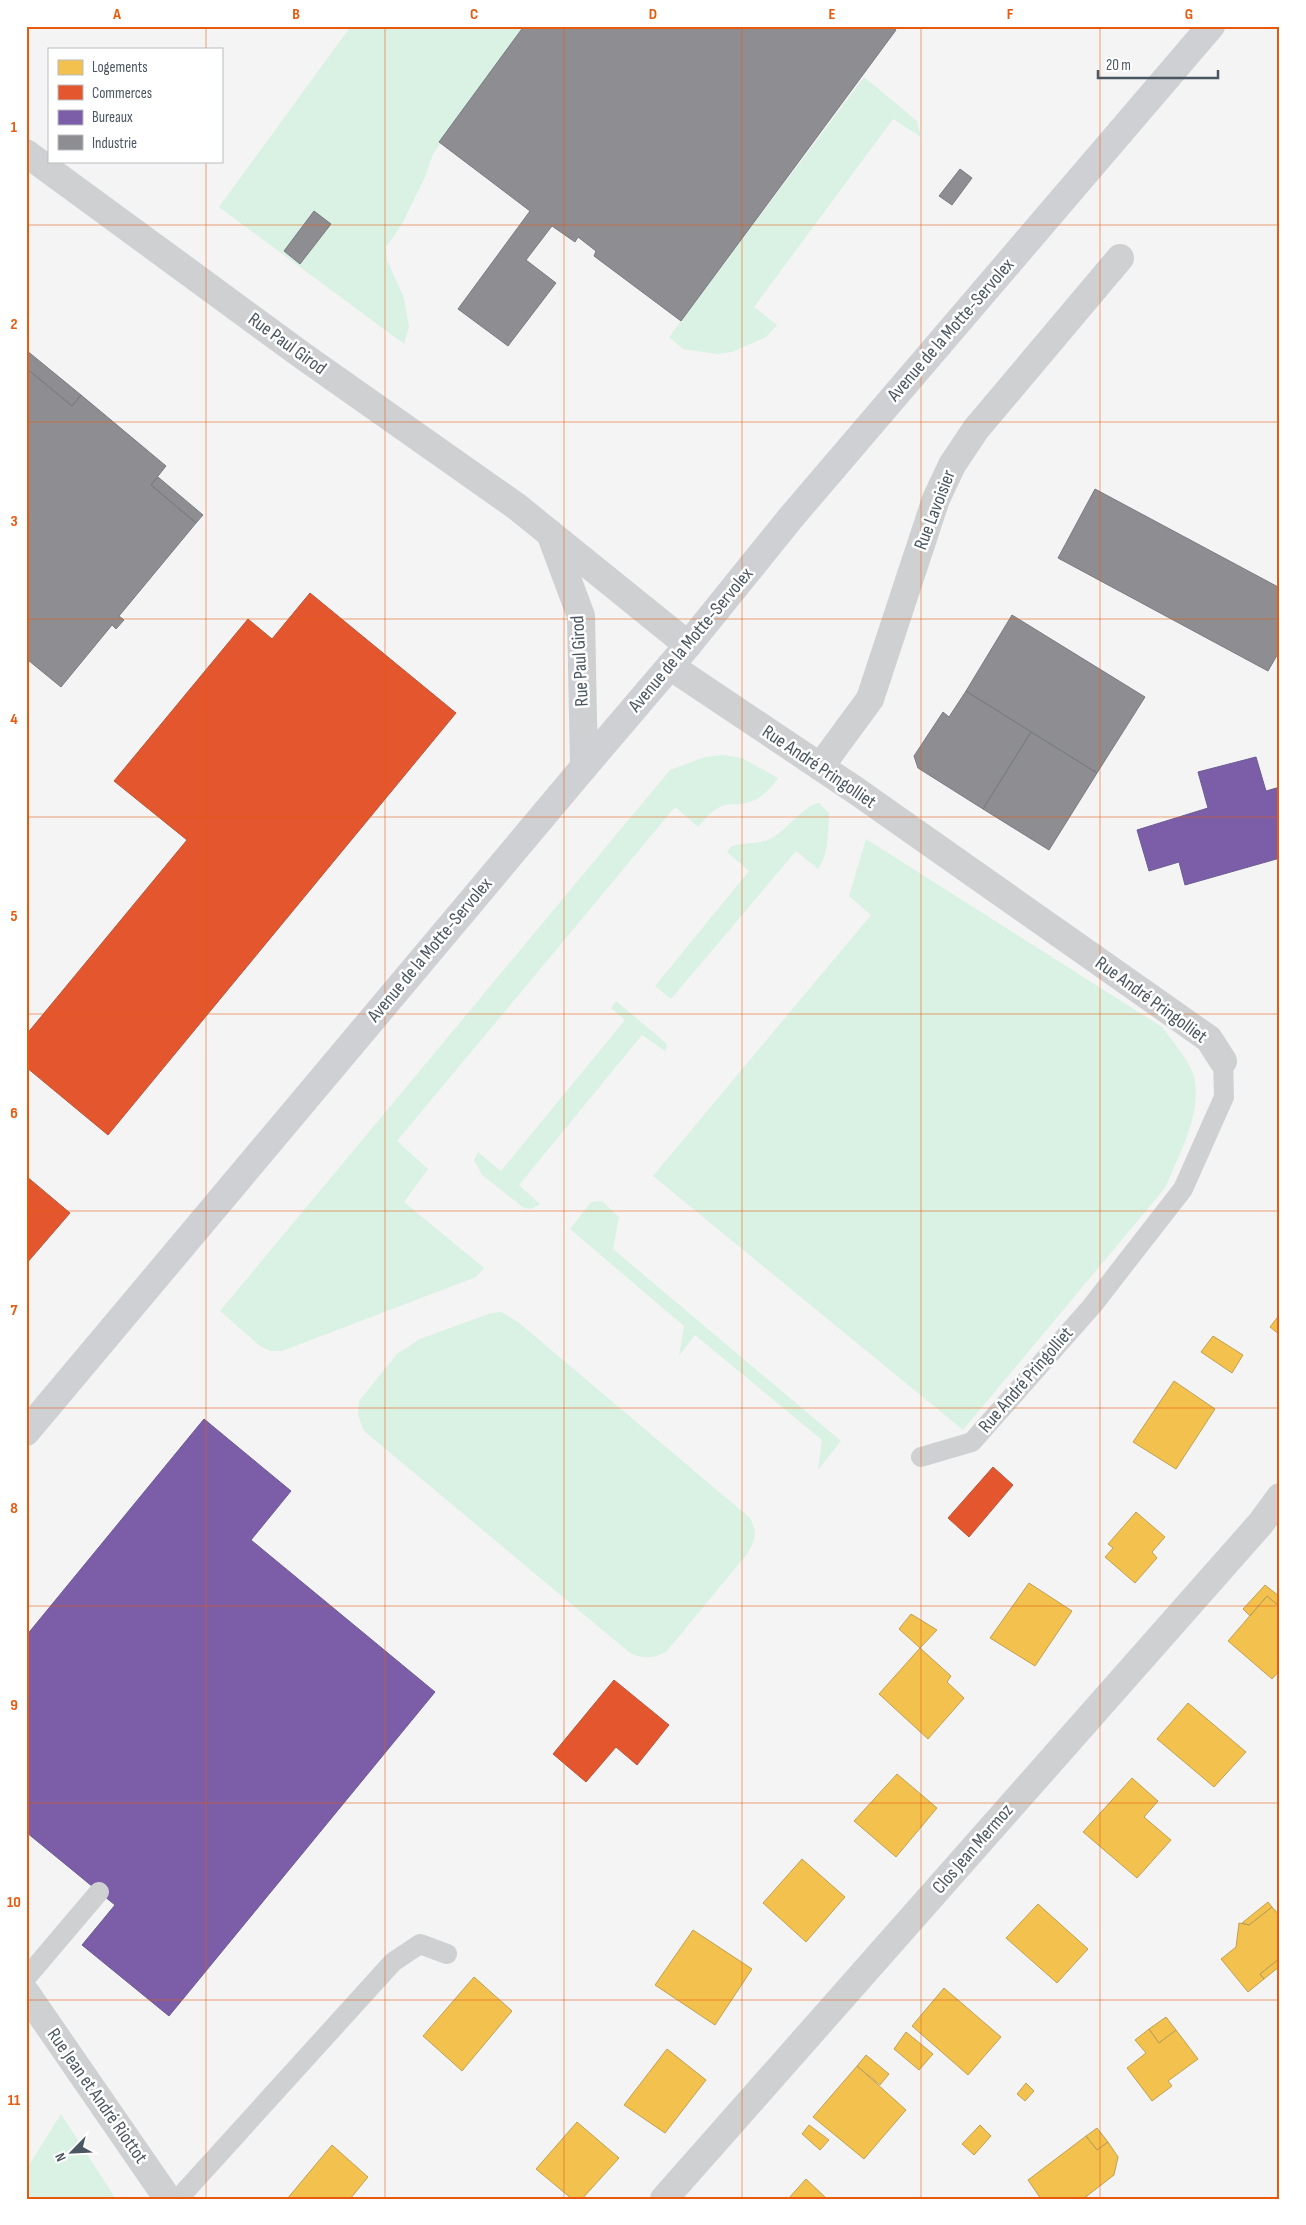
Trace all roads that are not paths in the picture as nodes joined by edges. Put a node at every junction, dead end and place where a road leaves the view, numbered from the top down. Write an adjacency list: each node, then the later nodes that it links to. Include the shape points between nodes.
1 (1210, 26): 5 (main road, Avenue de la Motte-Servolex, via 793,515)
2 (26, 153): 4 (street, Rue Paul Girod, via 303,356)
3 (1120, 258): 8 (street, Rue Lavoisier, via 976,429 952,465 936,499 870,699)
4 (550, 531): 5 (street, Rue Paul Girod); 7 (street, Rue Paul Girod, via 581,616)
5 (688, 645): 6 (main road, Avenue de la Motte-Servolex)
6 (670, 666): 7 (main road, Avenue de la Motte-Servolex); 8 (street, Rue André Pringolliet)
7 (584, 767): 10 (main road, Avenue de la Motte-Servolex)
8 (820, 767): 9 (street, Rue André Pringolliet, via 1210,1039)
9 (1223, 1061): 11 (lane, Rue André Pringolliet, via 1224,1098 1183,1189 1092,1306 972,1442)
10 (26, 1432)
11 (921, 1458)
12 (1280, 1496): 19 (street, Clos Jean Mermoz, via 1261,1523)
13 (99, 1892): 15 (lane)
14 (447, 1954): 18 (lane, via 420,1944 392,1962)
15 (26, 1978)
16 (26, 1993): 17 (street, Rue Jean et André Riottot)
17 (168, 2199)
18 (178, 2199)
19 (664, 2199)

